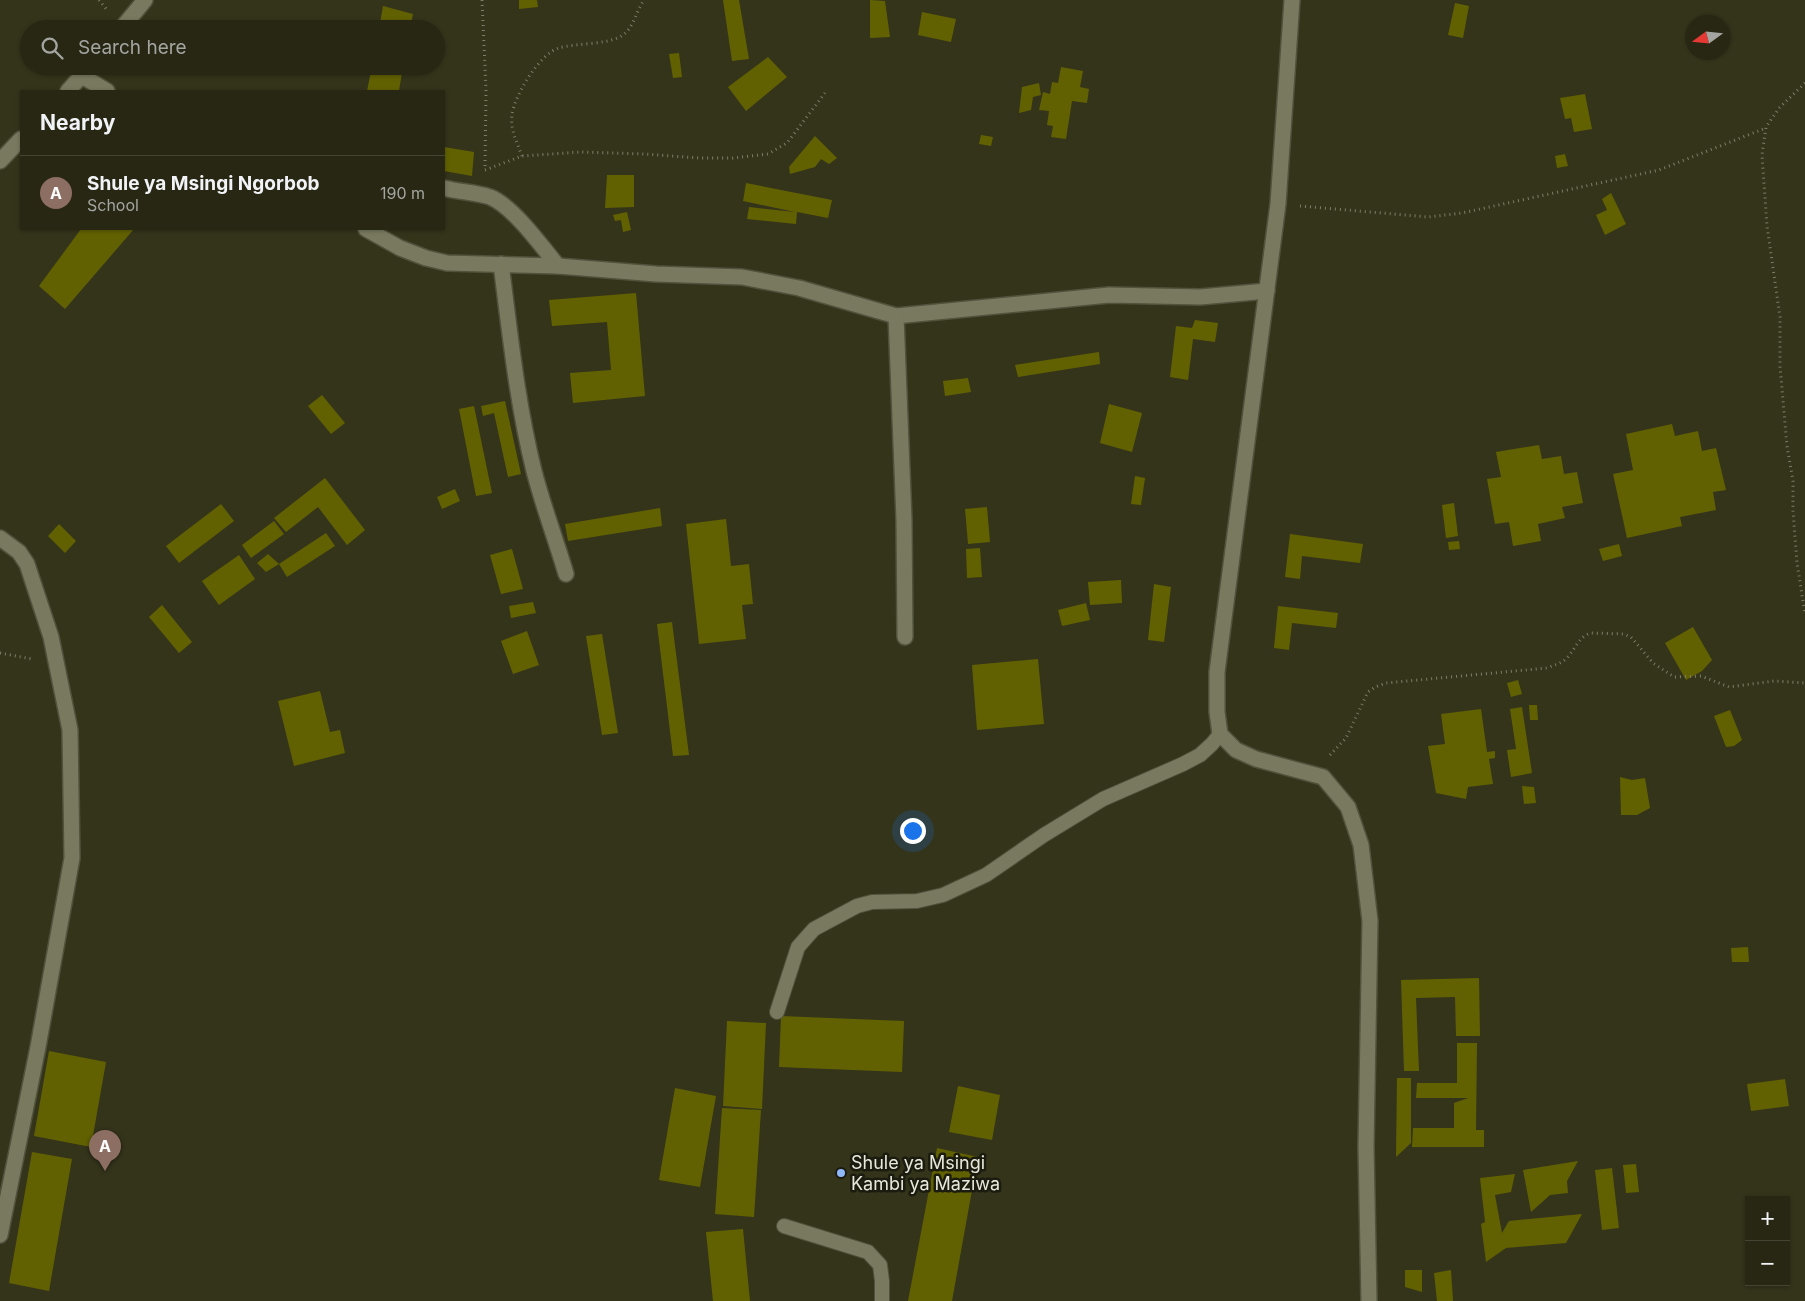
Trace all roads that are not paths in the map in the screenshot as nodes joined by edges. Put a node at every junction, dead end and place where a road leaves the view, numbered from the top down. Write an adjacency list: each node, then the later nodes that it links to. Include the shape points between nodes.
1 (145, 0): 3 (street)
2 (1292, 0): 14 (street, via 1278,204)
3 (128, 20)
4 (82, 75): 6 (street)
5 (90, 75): 7 (street)
6 (69, 90)
7 (106, 90)
8 (20, 140): 9 (street)
9 (0, 161)
10 (445, 188): 13 (street, via 491,198 522,224)
11 (368, 230): 12 (street, via 426,258 447,263)
12 (501, 264): 13 (street); 17 (street, via 517,386 528,441)
13 (558, 266): 15 (street, via 742,277 799,288)
14 (1267, 292): 15 (street, via 1200,297 1109,295); 19 (street, via 1217,672)
15 (896, 316): 18 (street)
16 (0, 538): 22 (street, via 19,552 28,564 51,637 70,730 72,858)
17 (566, 574)
18 (905, 637)
19 (1220, 734): 20 (lane, via 1191,760 1104,799 986,874 952,891 917,901 872,902 857,906 814,929 798,947); 24 (street, via 1236,750 1256,759 1323,777 1348,807 1361,845 1370,922 1366,1147)
20 (776, 1012)
21 (784, 1226): 23 (lane, via 868,1252 880,1265)
22 (0, 1235)
23 (882, 1301)
24 (1369, 1301)

